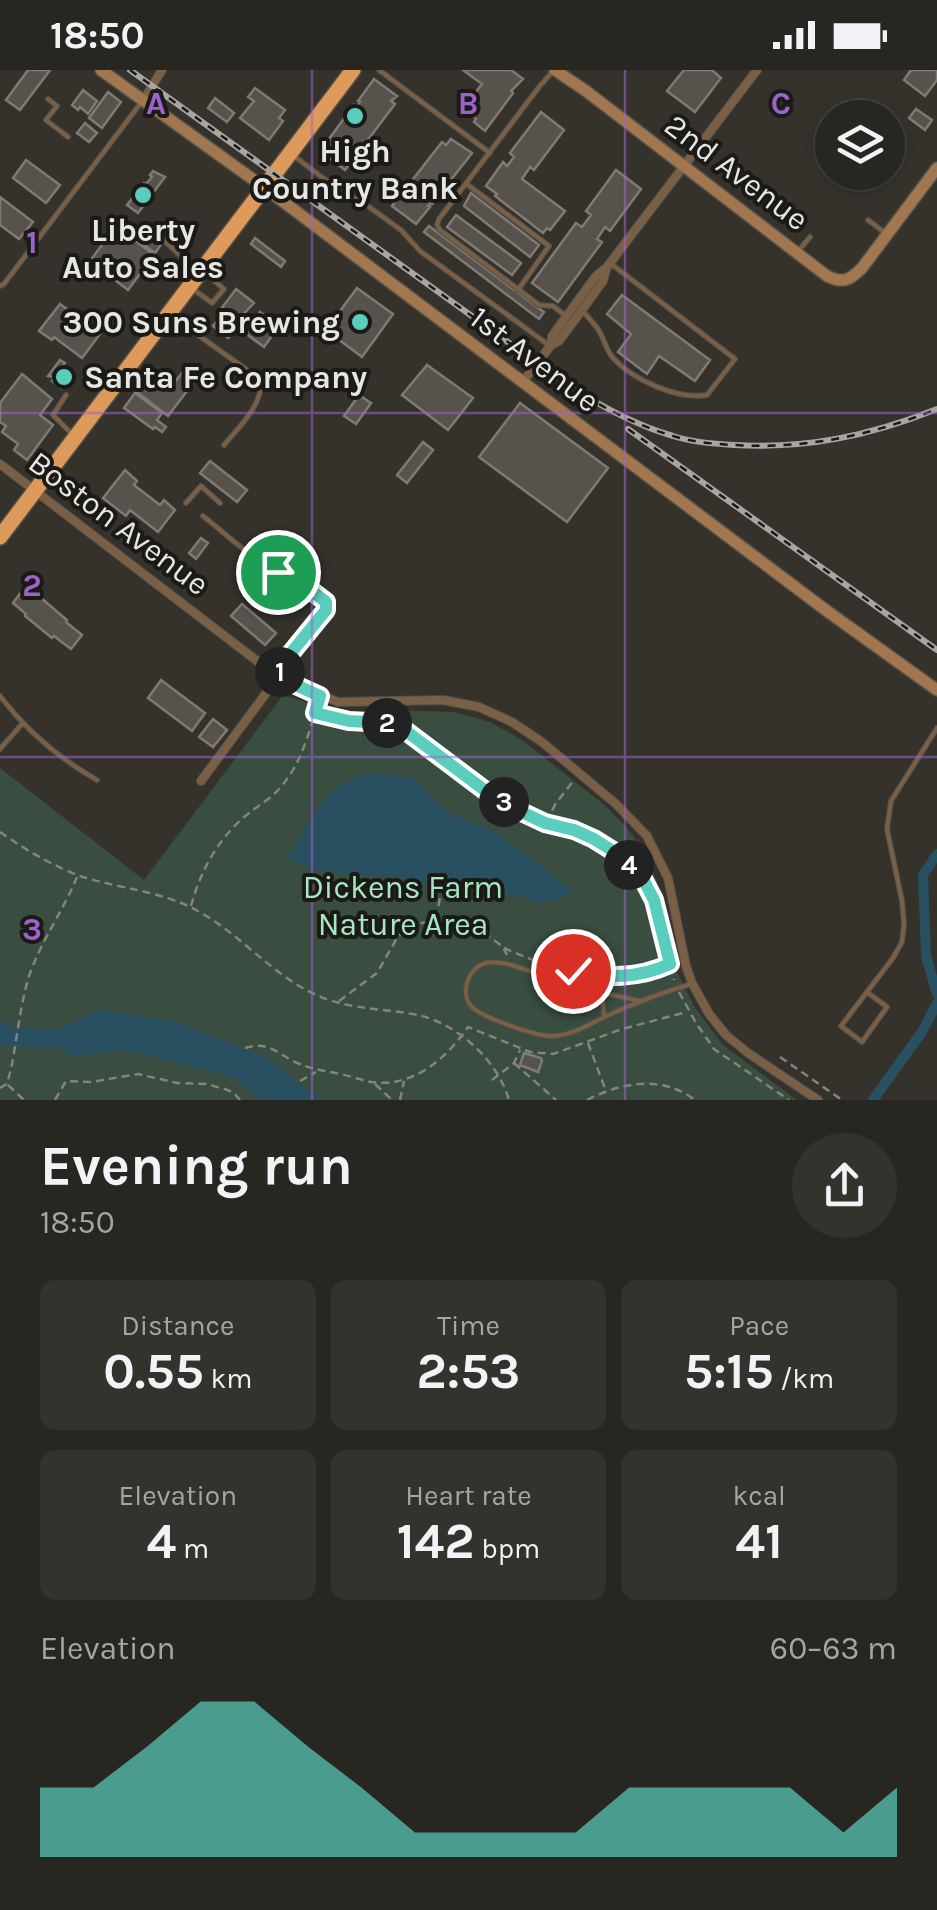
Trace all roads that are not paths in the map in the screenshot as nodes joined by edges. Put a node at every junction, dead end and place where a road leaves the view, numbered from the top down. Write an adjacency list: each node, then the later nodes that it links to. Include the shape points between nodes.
1 (101, 70): 8 (street, 1st Avenue)
2 (162, 70): 8 (street)
3 (353, 70): 10 (highway)
4 (379, 70): 11 (lane)
5 (554, 70): 11 (lane); 12 (street, 2nd Avenue)
6 (757, 70): 12 (street)
7 (48, 100): 9 (lane, via 57,106 46,120)
8 (143, 100): 15 (street, 1st Avenue); 23 (lane)
9 (68, 137)
10 (290, 153): 15 (highway); 28 (lane)
11 (490, 153): 14 (lane)
12 (683, 165): 20 (street, 2nd Avenue); 21 (street)
13 (937, 168): 18 (street)
14 (466, 183): 24 (lane, via 437,225); 24 (lane, via 549,246)
15 (264, 188): 22 (highway); 29 (street, 1st Avenue)
16 (868, 220): 18 (lane)
17 (158, 235): 22 (lane)
18 (887, 235): 20 (street, 2nd Avenue, via 852,278 837,281)
19 (810, 237): 20 (lane)
20 (797, 253)
21 (608, 265): 25 (street); 25 (lane, via 735,358 707,395 692,397 646,382 611,356); 27 (street)
22 (197, 277): 22 (lane, via 224,289 212,303); 26 (highway)
23 (0, 286)
24 (518, 290): 27 (lane)
25 (582, 310): 28 (street)
26 (169, 314): 31 (highway); 32 (lane, via 262,380 250,415)
27 (567, 316): 28 (street)
28 (550, 346): 29 (street)
29 (522, 384): 40 (street, 1st Avenue)
30 (66, 395): 31 (lane, via 52,415)
31 (76, 438): 34 (highway)
32 (224, 445)
33 (0, 464): 34 (street, Boston Avenue)
34 (36, 490): 38 (highway); 39 (street, Boston Avenue)
35 (186, 502): 36 (lane, via 201,486)
36 (220, 503)
37 (203, 516): 39 (lane, via 326,602)
38 (0, 538)
39 (278, 677): 46 (street); 47 (street, Boston Avenue, via 338,702 444,700 479,707 542,742 647,836 668,878)
40 (937, 690)
41 (0, 696): 42 (lane)
42 (22, 724): 44 (lane); 45 (lane)
43 (937, 728): 48 (lane, via 891,801 886,829 902,942)
44 (0, 749)
45 (97, 780)
46 (201, 781)
47 (692, 983): 50 (lane); 52 (street, Boston Avenue, via 726,1035)
48 (867, 992): 48 (lane, via 841,1026 862,1042 887,1007)
49 (602, 993): 50 (lane); 51 (lane); 51 (lane, via 495,962 472,972 466,988 476,1011 542,1036 569,1034)
50 (640, 1001): 51 (lane)
51 (604, 1016)
52 (818, 1100)

